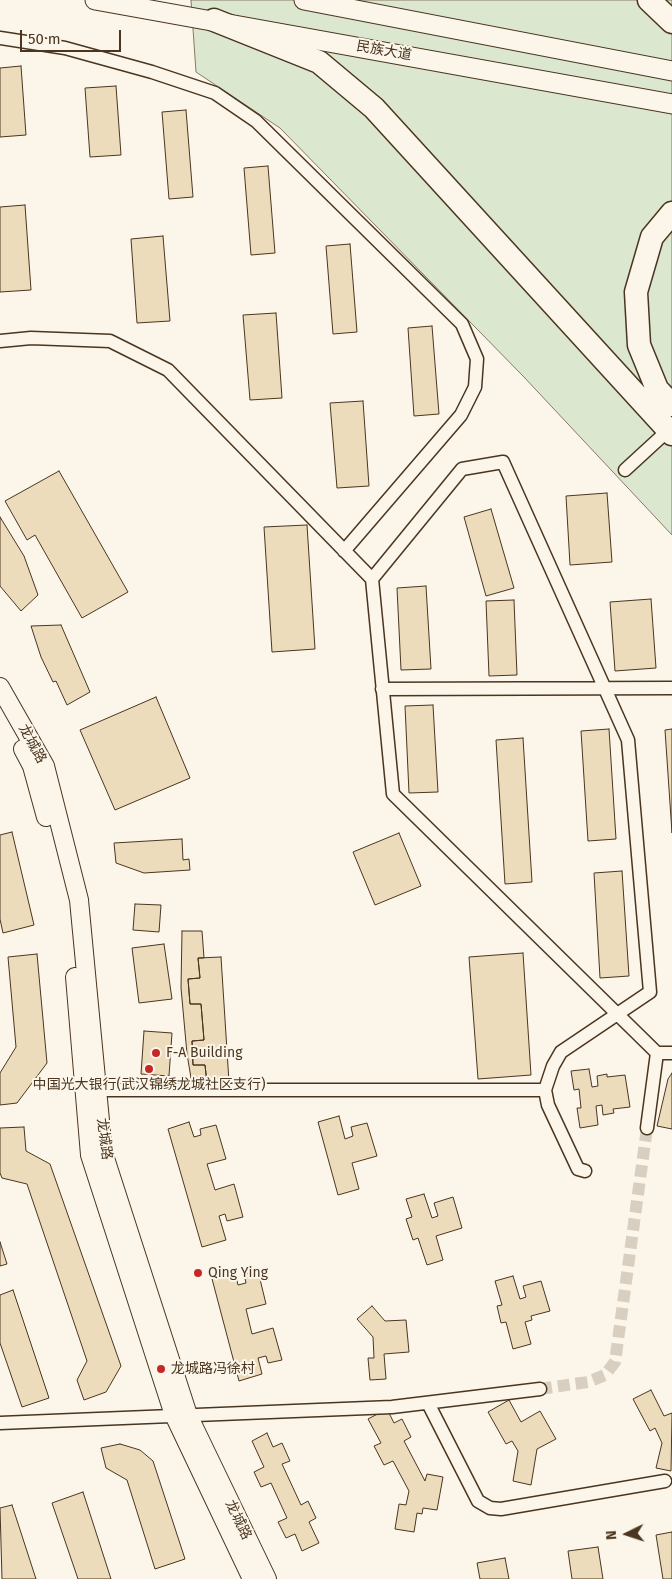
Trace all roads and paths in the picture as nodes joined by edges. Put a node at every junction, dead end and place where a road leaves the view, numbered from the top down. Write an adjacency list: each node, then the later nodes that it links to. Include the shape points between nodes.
1 (96, 0): 4 (main road, 民族大道)
2 (304, 0): 7 (main road)
3 (649, 0): 5 (highway)
4 (214, 20): 8 (main road, 民族大道); 12 (highway, via 319,62 374,108)
5 (672, 22)
6 (0, 38): 14 (street, via 65,48 215,93 256,121 462,324 476,359 475,387 461,415)
7 (672, 71)
8 (672, 104)
9 (672, 214): 11 (highway, via 652,237 636,292 640,344 657,389)
10 (0, 341): 14 (street, via 31,338 110,341 168,370)
11 (672, 405)
12 (667, 435): 13 (street)
13 (625, 470)
14 (344, 551): 15 (street)
15 (372, 579): 17 (street, via 462,468 503,462); 19 (street)
16 (0, 686): 24 (street, 龙城路, via 45,766 79,900)
17 (604, 688): 18 (street); 19 (street); 21 (street, via 628,740 650,992)
18 (672, 688)
19 (382, 689): 21 (street, via 393,794)
20 (0, 710): 30 (street, 龙城路, via 32,766 68,899 90,1155)
21 (618, 1015): 23 (street); 25 (street, via 561,1052)
22 (672, 1053): 23 (street)
23 (657, 1054): 26 (street)
24 (98, 1090): 25 (street); 30 (street, 龙城路, via 103,1152)
25 (545, 1090): 27 (street, via 548,1105 578,1169)
26 (647, 1128)
27 (585, 1171)
28 (540, 1389): 29 (street)
29 (428, 1403): 30 (street); 32 (street, via 478,1500 490,1508 502,1509)
30 (181, 1415): 31 (street); 33 (street, 龙城路); 34 (street, 龙城路)
31 (0, 1423)
32 (665, 1481)
33 (252, 1579)
34 (267, 1579)

